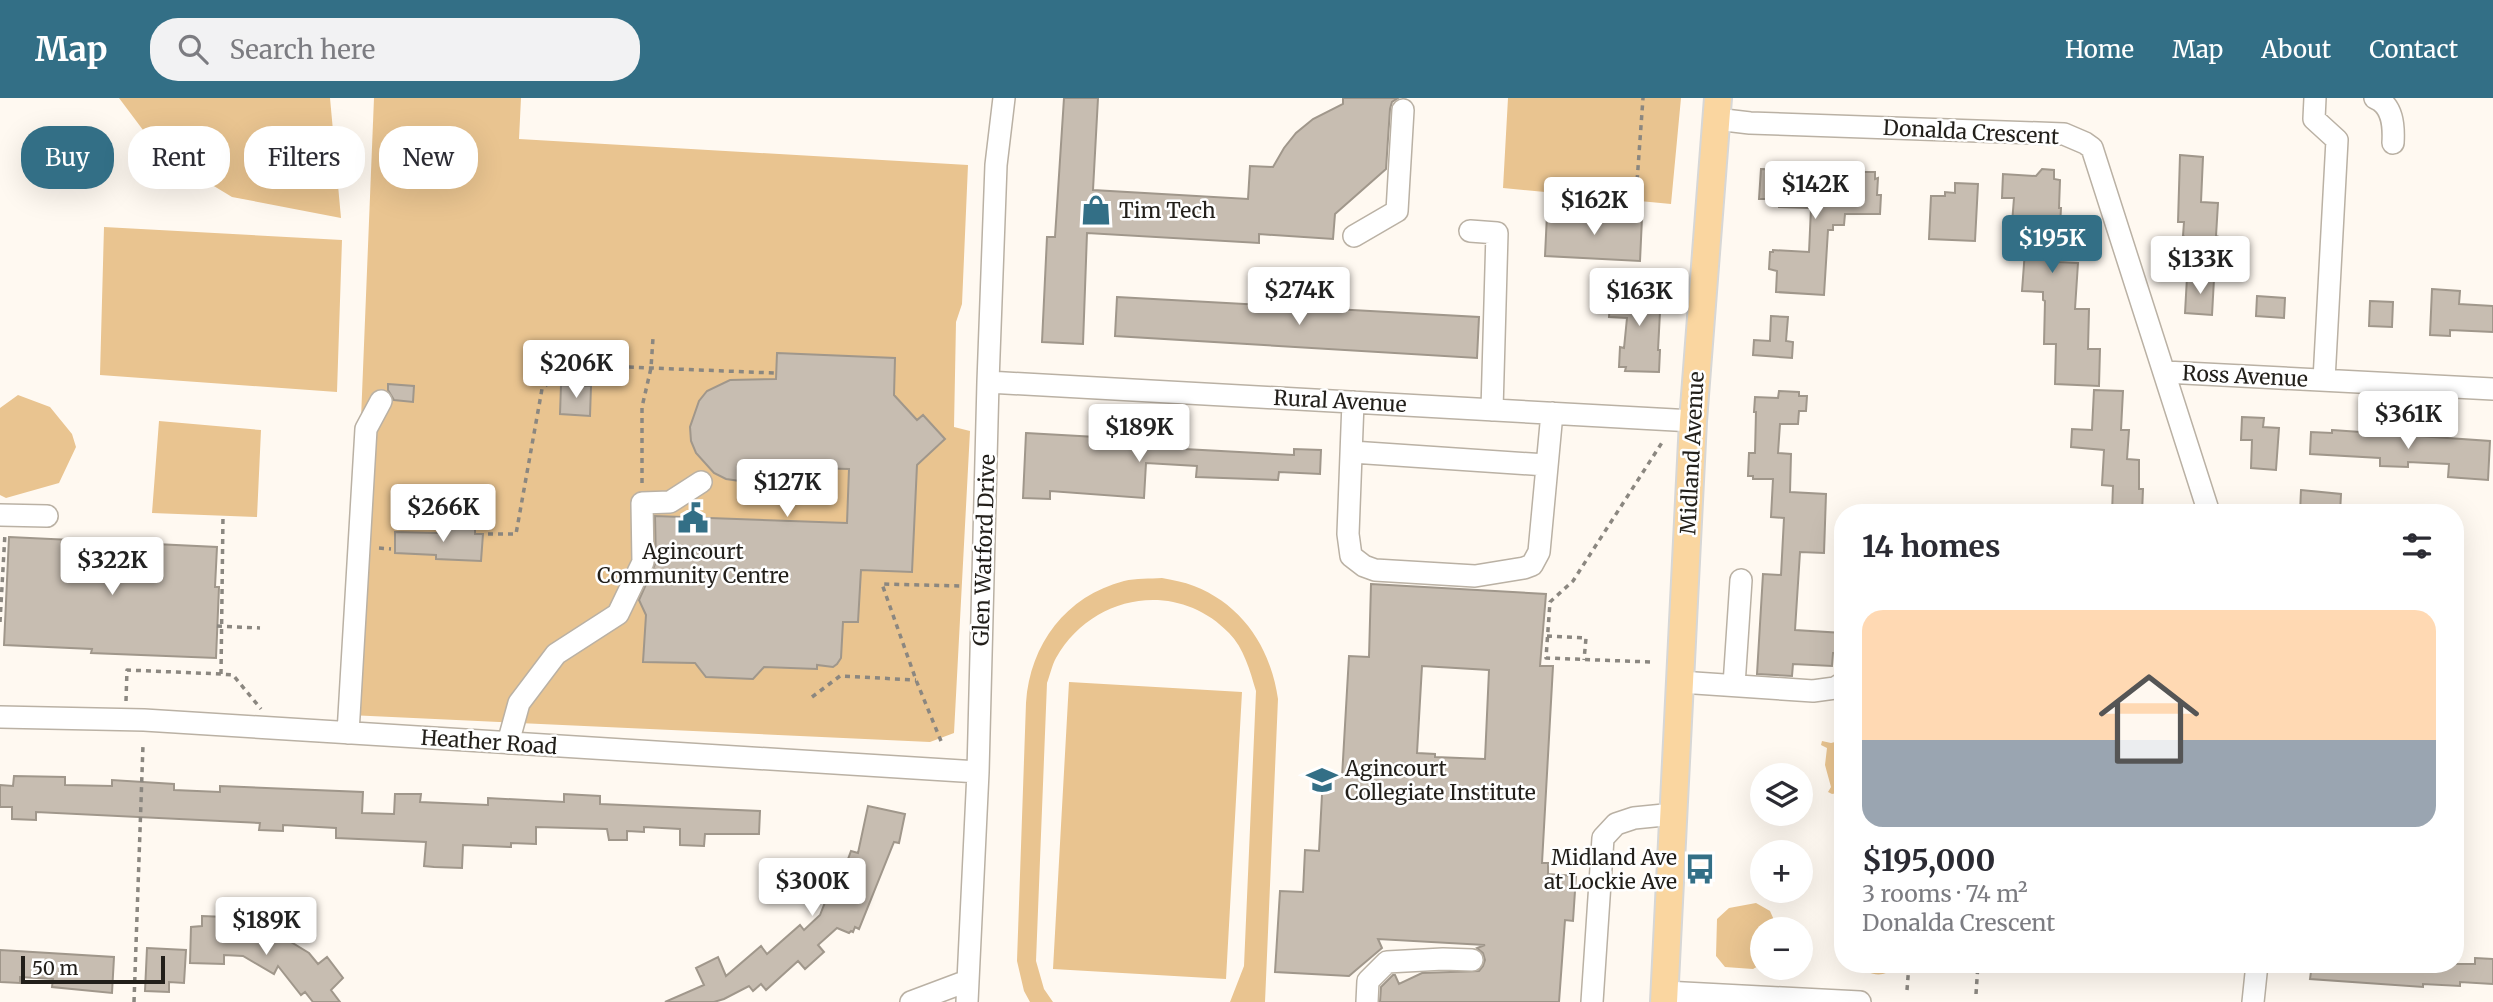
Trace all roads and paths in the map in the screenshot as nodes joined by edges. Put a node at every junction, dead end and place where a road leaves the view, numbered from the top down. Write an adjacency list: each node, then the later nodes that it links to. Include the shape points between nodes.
1 (1004, 98): 16 (street, Glen Watford Drive, via 996,165)
2 (1643, 98): 8 (path)
3 (2315, 98): 15 (street, via 2314,119 2337,140)
4 (2375, 98): 7 (street, via 2395,122)
5 (1402, 106): 10 (street, via 1397,211)
6 (1717, 108): 13 (street, Donalda Crescent, via 1749,123 2064,134 2085,143 2097,160); 22 (main road, Midland Avenue)
7 (2393, 143)
8 (1635, 210)
9 (1470, 232): 20 (street, via 1497,233)
10 (1354, 236)
11 (653, 338): 12 (path)
12 (651, 368): 14 (path); 27 (path, via 642,407); 32 (path, via 577,365 542,389 516,534)
13 (2165, 372): 15 (street, Ross Avenue); 28 (street, Donalda Crescent)
14 (774, 373)
15 (2324, 380): 17 (street, Ross Avenue)
16 (988, 382): 19 (street, Rural Avenue); 34 (street, Glen Watford Drive)
17 (2493, 389)
18 (381, 401): 50 (street, via 366,429)
19 (1353, 402): 20 (street, Rural Avenue); 24 (street)
20 (1492, 410): 21 (street, Rural Avenue)
21 (1552, 413): 22 (street, Rural Avenue); 25 (street)
22 (1693, 421): 43 (main road, Midland Avenue)
23 (1663, 441): 38 (path, via 1573,581 1550,602)
24 (1352, 452): 25 (street); 25 (street, via 1350,555 1363,566 1387,571 1475,576 1532,565 1539,552)
25 (1546, 465)
26 (701, 482): 27 (street, via 670,502)
27 (642, 503): 52 (street, via 643,562 618,614 556,654 519,703)
28 (2206, 504)
29 (3, 515): 31 (street); 35 (path)
30 (223, 515): 36 (path)
31 (47, 516)
32 (488, 534)
33 (1741, 580): 44 (street)
34 (983, 586): 42 (path, via 882,584); 54 (street, Glen Watford Drive)
35 (0, 622)
36 (220, 626): 37 (path); 41 (path)
37 (260, 628)
38 (1547, 636): 39 (path, via 1546,658); 39 (path, via 1586,638)
39 (1584, 660): 40 (path)
40 (1650, 662)
41 (221, 674): 48 (path, via 127,670); 49 (path, via 233,675)
42 (916, 680): 46 (path, via 840,676); 51 (path)
43 (1680, 682): 44 (street); 55 (main road, Midland Avenue)
44 (1734, 685): 45 (street)
45 (1834, 688)
46 (812, 696)
47 (0, 717): 48 (street, Heather Road)
48 (126, 720): 49 (street, Heather Road)
49 (279, 729): 50 (street, Heather Road)
50 (348, 733): 52 (street, Heather Road)
51 (941, 741)
52 (508, 743): 54 (street, Heather Road)
53 (143, 745): 64 (path)
54 (978, 772): 61 (street, Glen Watford Drive)
55 (1674, 814): 63 (main road, Midland Avenue); 67 (street, via 1616,824 1603,838)
56 (1472, 960): 66 (street, via 1387,962 1368,981)
57 (1908, 973): 60 (path)
58 (1977, 973): 62 (path)
59 (2256, 973): 69 (street)
60 (1907, 990)
61 (967, 991): 65 (street)
62 (1976, 994)
63 (1665, 997): 68 (street)
64 (134, 1002)
65 (911, 1002)
66 (1367, 1002)
67 (1592, 1002)
68 (1860, 1002)
69 (2253, 1002)

